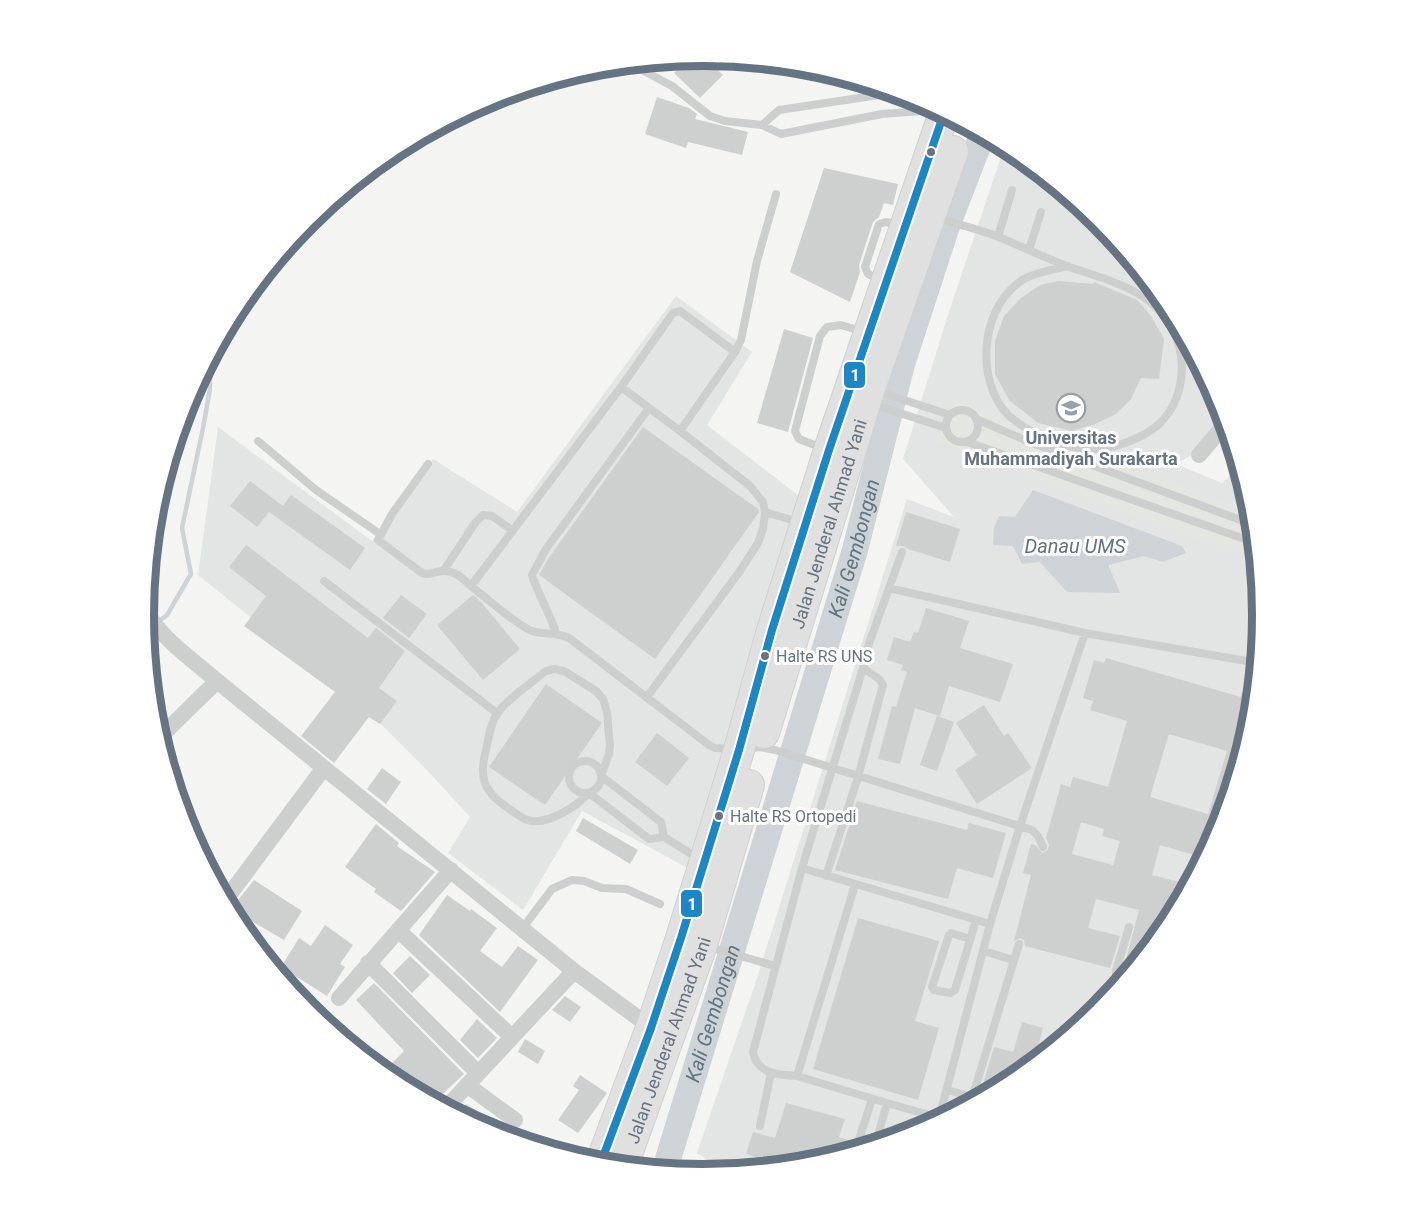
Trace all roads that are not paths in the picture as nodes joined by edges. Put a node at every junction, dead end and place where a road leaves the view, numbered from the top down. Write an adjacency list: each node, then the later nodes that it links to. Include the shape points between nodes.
1 (643, 70): 5 (lane, via 672,86 710,116)
2 (880, 95): 5 (lane, via 779,110)
3 (920, 111): 5 (lane, via 882,114 781,134)
4 (947, 124): 9 (highway, Jalan Jenderal Ahmad Yani)
5 (762, 125)
6 (1012, 190): 10 (lane)
7 (776, 194): 16 (lane, via 757,261 744,331)
8 (1041, 212): 11 (lane)
9 (926, 220): 10 (lane); 14 (highway, Jalan Jenderal Ahmad Yani, via 886,281); 18 (highway, Jalan Jenderal Ahmad Yani)
10 (998, 237): 11 (lane)
11 (1029, 249): 12 (lane)
12 (1068, 266): 13 (lane, via 1125,285); 25 (lane, via 1015,285 989,325 986,352 997,398 1011,417)
13 (1163, 314)
14 (867, 333): 18 (highway, Jalan Jenderal Ahmad Yani); 29 (lane, via 841,326 827,327 820,336 795,431 799,439)
15 (1176, 336): 25 (lane, via 1182,358 1179,394 1167,416 1144,435 1099,449 1080,448)
16 (735, 352): 17 (lane, via 676,311); 24 (lane)
17 (621, 387): 19 (lane); 35 (lane)
18 (868, 395): 20 (lane); 22 (lane); 29 (highway, Jalan Jenderal Ahmad Yani); 45 (highway, Jalan Jenderal Ahmad Yani)
19 (649, 408): 24 (lane); 44 (lane, via 546,549 532,575)
20 (950, 415): 21 (lane, via 966,411); 22 (lane)
21 (976, 419): 27 (lane, via 977,432); 28 (lane)
22 (946, 428): 27 (lane, via 953,440)
23 (1220, 430): 30 (street)
24 (681, 431): 32 (lane, via 750,486 763,502)
25 (1036, 433): 28 (lane)
26 (258, 441): 36 (lane, via 316,490)
27 (967, 442): 37 (lane)
28 (1032, 443): 33 (lane)
29 (829, 450): 34 (highway, Jalan Jenderal Ahmad Yani)
30 (1199, 455)
31 (428, 464): 36 (lane)
32 (765, 512): 34 (lane); 50 (lane, via 758,543 740,571)
33 (1244, 521)
34 (805, 524): 45 (highway, Jalan Jenderal Ahmad Yani)
35 (512, 530): 39 (lane, via 492,516 483,515); 41 (lane)
36 (380, 534): 39 (lane, via 381,543 422,573)
37 (1247, 540)
38 (902, 552): 42 (lane)
39 (444, 570): 41 (lane, via 456,573)
40 (324, 581): 51 (lane)
41 (471, 586): 44 (lane, via 528,630)
42 (889, 588): 46 (lane); 48 (lane)
43 (154, 622): 49 (street)
44 (556, 633): 50 (lane, via 569,638)
45 (783, 633): 53 (highway, Jalan Jenderal Ahmad Yani)
46 (1085, 633): 47 (lane); 59 (lane)
47 (1250, 662)
48 (863, 668): 55 (lane); 57 (lane, via 883,685)
49 (217, 681): 52 (street); 54 (street)
50 (646, 697): 53 (lane, via 715,748)
51 (497, 713): 56 (lane, via 546,671 564,671 603,699 609,754); 58 (lane, via 483,760 484,784 499,802 522,818 540,821 570,810)
52 (166, 732)
53 (758, 749): 55 (lane); 62 (highway, Jalan Jenderal Ahmad Yani); 76 (highway, Jalan Jenderal Ahmad Yani)
54 (323, 769): 64 (street); 67 (street)
55 (833, 769): 57 (lane); 63 (lane)
56 (602, 776): 58 (lane, via 596,790); 58 (lane, via 600,769 588,761 574,765 568,778 570,785 575,791); 60 (lane, via 661,822)
57 (858, 777): 59 (lane); 65 (lane)
58 (589, 794): 60 (lane, via 649,839)
59 (1020, 826): 61 (lane, via 1035,833); 70 (lane)
60 (664, 837): 62 (lane)
61 (1043, 847)
62 (703, 862): 76 (highway, Jalan Jenderal Ahmad Yani)
63 (802, 868): 65 (lane); 80 (lane)
64 (451, 870): 72 (street); 73 (street)
65 (826, 876): 66 (lane)
66 (855, 885): 69 (lane); 87 (lane)
67 (230, 894)
68 (660, 904): 72 (lane, via 626,888 602,888 572,880 552,889)
69 (976, 920): 70 (lane); 74 (lane)
70 (990, 924): 77 (lane)
71 (1129, 927): 82 (lane)
72 (522, 929): 81 (street)
73 (398, 930): 79 (street); 85 (street)
74 (970, 939): 74 (lane, via 955,990 934,990 949,935)
75 (1019, 944): 78 (lane)
76 (704, 945): 80 (lane); 84 (highway, Jalan Jenderal Ahmad Yani)
77 (984, 951): 78 (lane); 89 (lane)
78 (1013, 960): 90 (lane)
79 (368, 963): 83 (street); 88 (street)
80 (770, 965): 86 (lane, via 753,1052 757,1063)
81 (573, 971): 84 (street); 85 (street)
82 (1116, 978)
83 (339, 998)
84 (661, 1033): 101 (highway, Jalan Jenderal Ahmad Yani); 102 (highway, Jalan Jenderal Ahmad Yani)
85 (512, 1037): 88 (street)
86 (771, 1073): 87 (lane); 98 (lane)
87 (797, 1077): 92 (lane)
88 (472, 1079): 93 (street); 97 (street)
89 (947, 1089): 91 (lane); 95 (lane)
90 (977, 1091)
91 (967, 1097)
92 (872, 1098): 94 (lane); 100 (lane)
93 (450, 1103)
94 (887, 1104): 96 (lane); 99 (lane)
95 (942, 1110)
96 (928, 1116)
97 (515, 1120)
98 (760, 1126)
99 (878, 1137)
100 (858, 1142)
101 (604, 1155)
102 (624, 1159)

